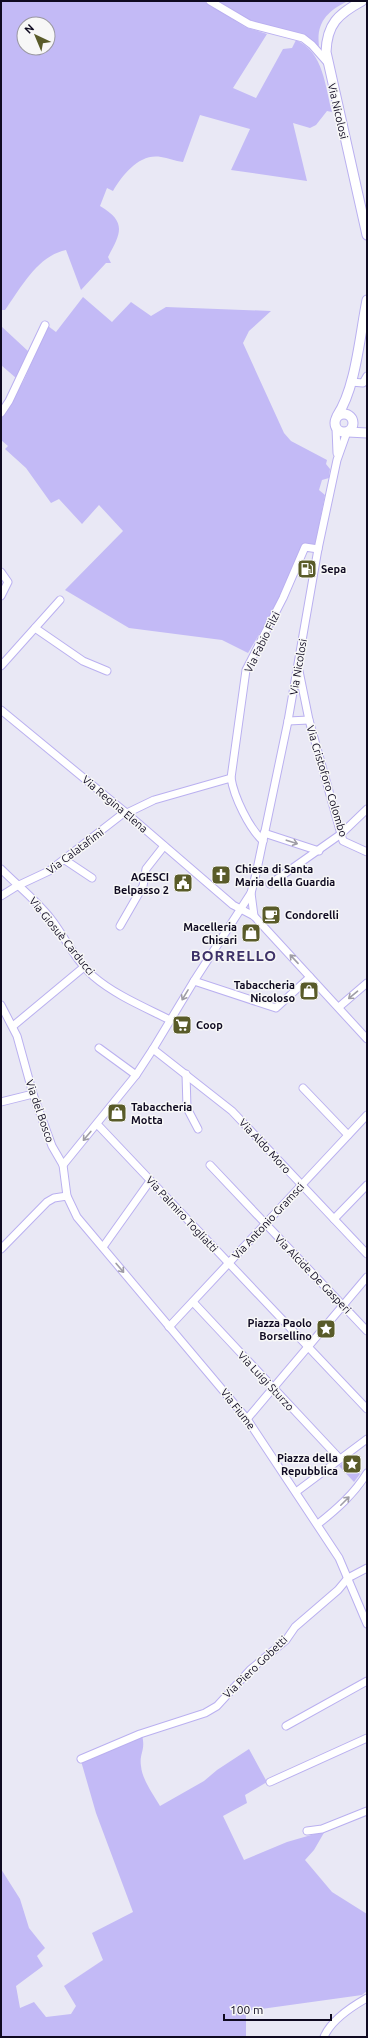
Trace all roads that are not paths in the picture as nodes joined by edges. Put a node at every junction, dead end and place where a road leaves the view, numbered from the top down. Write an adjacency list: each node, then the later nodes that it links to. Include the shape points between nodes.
1 (210, 1): 3 (street, via 249,24 303,38)
2 (362, 1): 3 (main road, Via Nicolosi, via 344,12 332,24 326,42)
3 (327, 62): 4 (main road, Via Nicolosi)
4 (367, 235)
5 (367, 300): 8 (main road)
6 (46, 325): 9 (street)
7 (367, 376): 8 (street, via 363,382)
8 (351, 385): 10 (main road, via 343,408); 11 (main road)
9 (1, 413)
10 (337, 416): 11 (main road, via 346,414); 12 (main road)
11 (352, 418): 13 (main road); 14 (main road, via 352,428)
12 (336, 428): 14 (main road, via 340,432); 16 (street)
13 (367, 429)
14 (348, 432): 15 (main road); 16 (street)
15 (367, 433)
16 (337, 460): 17 (street, Via Nicolosi)
17 (318, 549): 23 (street, Via Nicolosi); 30 (street, Via Fabio Filzi, via 304,548 280,604 246,670)
18 (1, 572): 19 (street, via 8,582)
19 (1, 596)
20 (60, 600): 21 (street)
21 (36, 628): 22 (street); 24 (street, via 83,661)
22 (1, 666)
23 (298, 667): 25 (street, Via Nicolosi); 26 (street, Via Cristoforo Colombo)
24 (107, 671)
25 (292, 700): 26 (street); 29 (street, Via Nicolosi)
26 (305, 705): 28 (street, Via Cristoforo Colombo)
27 (1, 710): 32 (street, Via Regina Elena)
28 (309, 720): 29 (street); 33 (street, Via Cristoforo Colombo)
29 (288, 721): 34 (street, Via Nicolosi)
30 (231, 778): 32 (street, Via Calatafimi, via 154,800); 34 (street, via 232,788 254,833)
31 (367, 809): 33 (street)
32 (126, 813): 35 (street, Via Regina Elena); 38 (street, Via Calatafimi)
33 (341, 834): 36 (street); 37 (street, Via Cristoforo Colombo, via 343,841)
34 (264, 837): 36 (street, one-way to 36); 43 (street, Via Nicolosi)
35 (164, 846): 45 (street, Via Regina Elena, via 228,901); 47 (street, via 146,868 143,886)
36 (319, 851): 41 (street)
37 (367, 852)
38 (65, 860): 40 (street); 42 (street, Via Calatafimi, via 42,876)
39 (1, 869): 42 (street, Via Giosuè Carducci)
40 (92, 878)
41 (270, 884)
42 (17, 886): 44 (street, Via Calatafimi); 48 (street, Via Giosuè Carducci, via 24,889 50,918)
43 (251, 892): 45 (street); 46 (street)
44 (1, 896)
45 (237, 912): 46 (street, Via Regina Elena); 50 (street)
46 (254, 916): 49 (street, one-way to 46)
47 (120, 926)
48 (84, 967): 54 (street, Via Giosuè Carducci, via 112,989); 55 (street)
49 (310, 977): 50 (street, via 276,1008); 53 (street)
50 (194, 981): 54 (street, one-way to 54)
51 (367, 983): 53 (street, one-way to 53)
52 (1, 1005): 55 (street, Via del Bosco)
53 (339, 1007): 56 (street)
54 (170, 1020): 58 (street)
55 (13, 1026): 62 (street, Via del Bosco)
56 (367, 1039)
57 (99, 1048): 60 (street)
58 (154, 1049): 59 (street, Via Aldo Moro); 60 (street)
59 (186, 1074): 66 (street, via 186,1108); 71 (street, Via Aldo Moro, via 232,1111)
60 (136, 1075): 65 (street)
61 (303, 1088): 67 (street)
62 (32, 1094): 63 (street); 68 (street, Via del Bosco, via 52,1146)
63 (1, 1102)
64 (367, 1115): 67 (street, Via Antonio Gramsci)
65 (97, 1124): 68 (street, one-way to 68); 70 (street, Via Palmiro Togliatti)
66 (198, 1129)
67 (348, 1136): 71 (street, Via Antonio Gramsci)
68 (63, 1165): 73 (street, Via del Bosco)
69 (210, 1165): 76 (street, Via Alcide De Gasperi)
70 (150, 1180): 77 (street); 80 (street, Via Palmiro Togliatti)
71 (302, 1185): 75 (street, Via Aldo Moro); 76 (street, Via Antonio Gramsci)
72 (367, 1185): 75 (street)
73 (67, 1196): 74 (street, Via del Bosco); 78 (street, via 47,1202)
74 (77, 1216): 77 (street, Via Fiume)
75 (334, 1219): 79 (street, Via Aldo Moro)
76 (266, 1224): 80 (street, Via Antonio Gramsci); 83 (street, Via Alcide De Gasperi)
77 (103, 1247): 84 (street, Via Fiume, one-way to 84)
78 (1, 1249)
79 (367, 1254)
80 (229, 1264): 82 (street, Via Antonio Gramsci); 86 (street, Via Palmiro Togliatti)
81 (367, 1277): 83 (street)
82 (193, 1302): 84 (street, Via Antonio Gramsci); 87 (street, Via Luigi Sturzo)
83 (343, 1306): 85 (street, Via Alcide De Gasperi); 86 (street)
84 (169, 1327): 89 (street, Via Fiume)
85 (367, 1331)
86 (308, 1347): 87 (street); 88 (street, Via Palmiro Togliatti)
87 (273, 1388): 89 (street); 91 (street, Via Luigi Sturzo)
88 (367, 1409)
89 (247, 1419): 93 (street, Via Fiume)
90 (367, 1439): 91 (street)
91 (340, 1459): 93 (street)
92 (367, 1473): 94 (street, one-way to 92, via 348,1498)
93 (296, 1492): 94 (street, Via Fiume)
94 (318, 1524): 96 (street, Via Fiume, via 340,1558)
95 (367, 1569): 96 (street, Via Piero Gobetti)
96 (348, 1578): 97 (street, Via Fiume); 101 (street, Via Piero Gobetti, via 338,1590 295,1627 286,1640 250,1670 217,1706 205,1713 140,1734)
97 (367, 1624)
98 (367, 1681): 99 (street)
99 (286, 1726)
100 (367, 1738): 102 (street)
101 (81, 1759)
102 (270, 1782)
103 (367, 1811): 104 (street, via 322,1829)
104 (307, 1831)
105 (367, 1998): 106 (street, via 343,2014)
106 (324, 2037)

